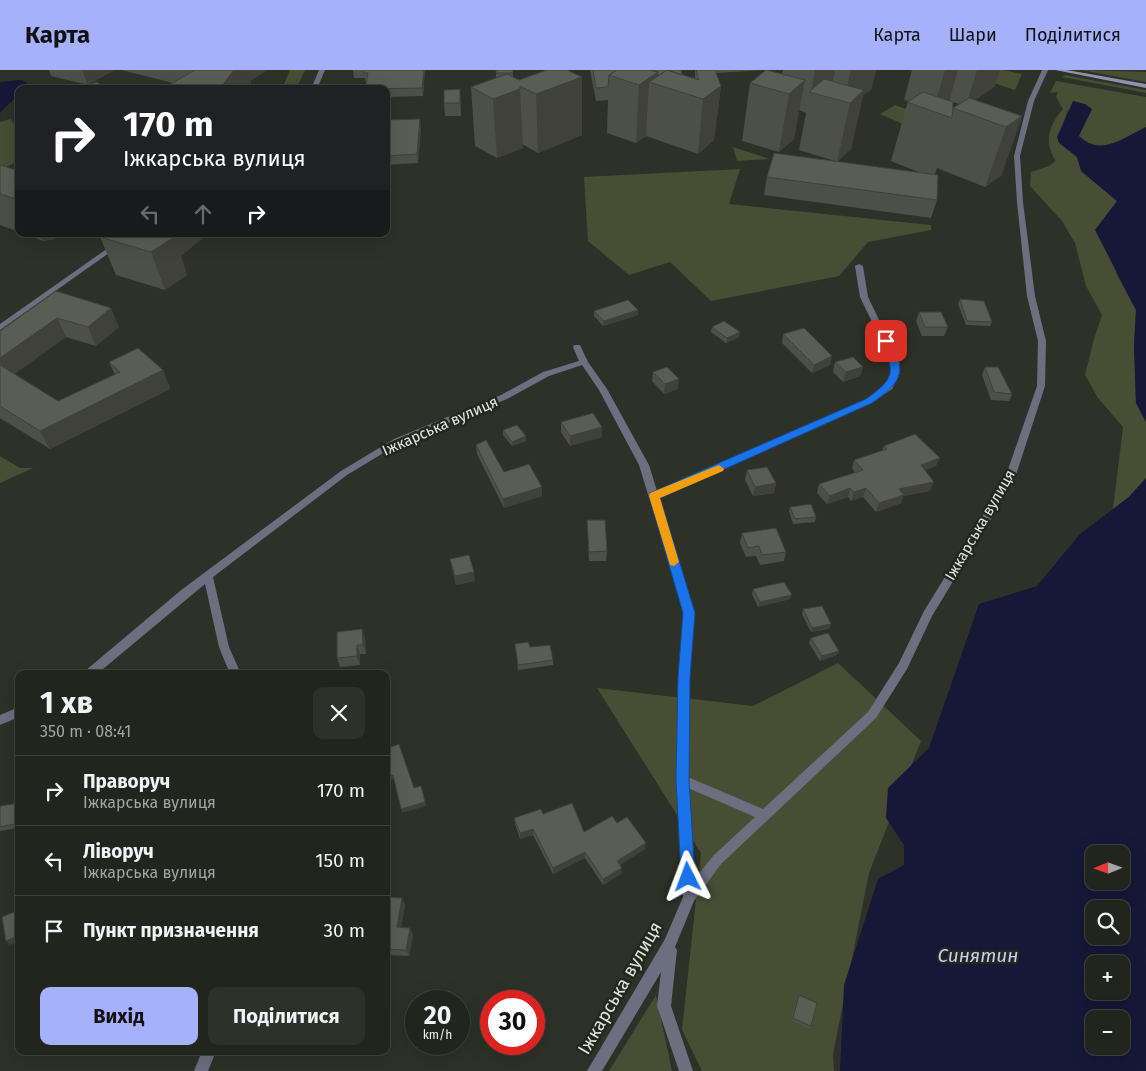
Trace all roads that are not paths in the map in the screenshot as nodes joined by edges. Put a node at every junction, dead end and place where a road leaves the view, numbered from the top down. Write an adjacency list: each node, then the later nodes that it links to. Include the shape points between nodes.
1 (322, 70): 4 (street)
2 (1045, 70): 18 (street, Іжкарська вулиця, via 1031,101 1017,156 1031,296 1042,341 1042,386 1009,481 928,614 904,666 872,715)
3 (1058, 70): 5 (main road)
4 (316, 85)
5 (1146, 86)
6 (128, 237): 8 (street)
7 (859, 266): 11 (street, via 864,297 892,355 896,373 888,387 869,401)
8 (0, 328)
9 (577, 348): 10 (street, Іжкарська вулиця)
10 (584, 362): 11 (street, Іжкарська вулиця, via 603,389 644,465); 12 (street, Іжкарська вулиця, via 546,374 504,397 397,441 344,473)
11 (654, 496): 17 (street, Іжкарська вулиця, via 689,613)
12 (208, 576): 13 (street, Іжкарська вулиця); 14 (street, via 224,647)
13 (94, 670)
14 (234, 670)
15 (15, 714): 16 (street)
16 (0, 720)
17 (682, 780): 18 (street); 19 (street, Іжкарська вулиця)
18 (765, 815): 19 (street, Іжкарська вулиця, via 717,860)
19 (689, 896): 20 (street, Іжкарська вулиця)
20 (670, 944): 23 (street, Іжкарська вулиця); 24 (street, via 664,1006)
21 (208, 1055): 22 (street)
22 (202, 1071)
23 (594, 1071)
24 (686, 1071)

